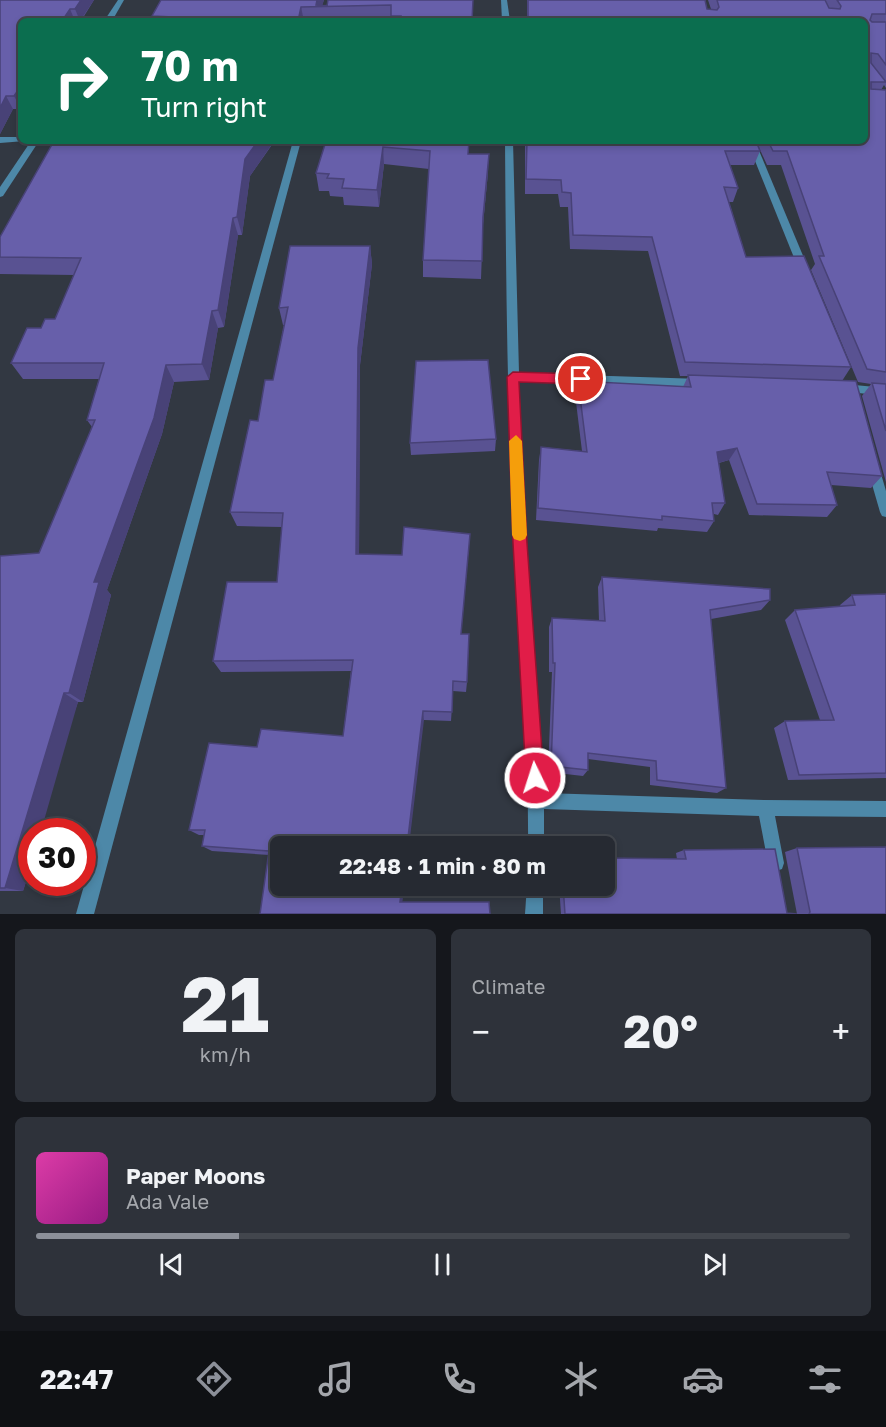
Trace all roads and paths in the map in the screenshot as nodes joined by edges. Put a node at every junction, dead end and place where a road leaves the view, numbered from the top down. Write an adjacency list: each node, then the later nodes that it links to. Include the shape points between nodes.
1 (121, 0): 3 (street)
2 (504, 0): 4 (street)
3 (110, 18)
4 (506, 18)
5 (0, 140): 6 (street)
6 (18, 140)
7 (33, 144): 11 (street)
8 (296, 144): 25 (street)
9 (509, 144): 13 (street)
10 (752, 144): 12 (street)
11 (0, 194)
12 (808, 281)
13 (513, 377): 14 (street); 19 (street)
14 (711, 384)
15 (828, 388): 16 (street)
16 (886, 392)
17 (870, 456): 18 (street)
18 (886, 512)
19 (537, 801): 20 (street); 22 (street)
20 (765, 808): 21 (street); 23 (street)
21 (886, 809)
22 (536, 836)
23 (779, 879)
24 (535, 896): 26 (street)
25 (85, 914)
26 (534, 914)

